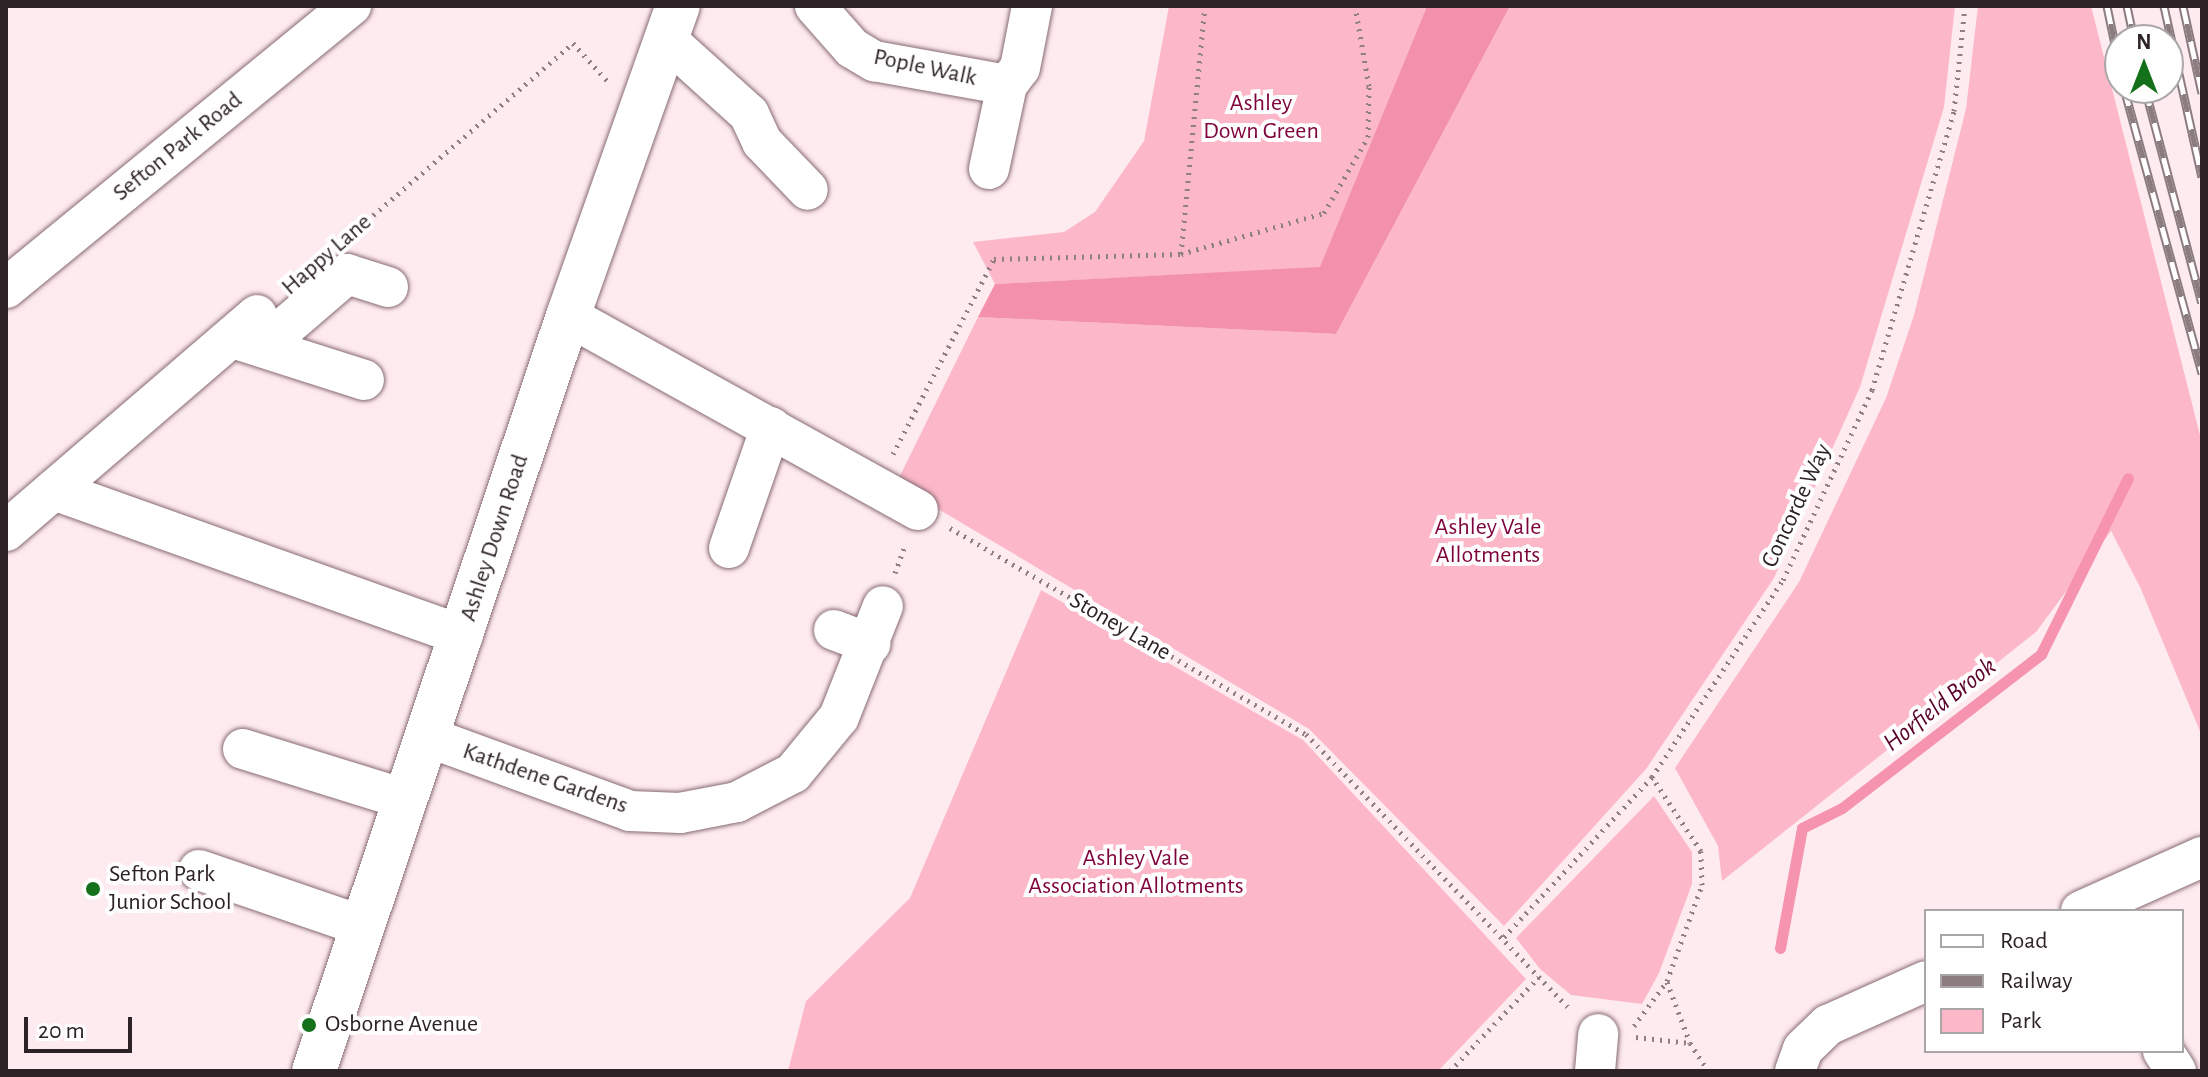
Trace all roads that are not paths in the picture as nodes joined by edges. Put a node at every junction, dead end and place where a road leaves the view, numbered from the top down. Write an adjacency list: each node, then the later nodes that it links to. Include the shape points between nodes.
1 (351, 6): 9 (street, Sefton Park Road)
2 (815, 6): 5 (street, Pople Walk, via 852,48 874,61)
3 (1032, 6): 5 (street, Pople Walk, via 1020,68)
4 (672, 23): 7 (street, via 749,114 762,142); 10 (main road, Ashley Down Road)
5 (1007, 85): 6 (street, Pople Walk)
6 (989, 169)
7 (808, 190)
8 (388, 287): 11 (street, via 347,274)
9 (6, 288)
10 (568, 316): 13 (street); 19 (main road, Ashley Down Road)
11 (250, 333): 12 (street); 14 (street)
12 (364, 380)
13 (771, 427): 15 (street); 17 (street)
14 (54, 490): 16 (street); 19 (street)
15 (918, 510)
16 (6, 531)
17 (729, 548)
18 (883, 606): 20 (street, Kathdene Gardens, via 852,637 839,717 793,773 737,802 680,813 630,811)
19 (463, 636): 20 (main road, Ashley Down Road)
20 (428, 737): 22 (main road, Ashley Down Road)
21 (243, 749): 22 (street)
22 (405, 799): 26 (main road, Ashley Down Road)
23 (2202, 857): 25 (street)
24 (199, 870): 26 (street)
25 (2085, 909)
26 (363, 926): 29 (main road, Ashley Down Road)
27 (1924, 982): 30 (street, via 1821,1030 1803,1049)
28 (2164, 1053): 31 (street)
29 (314, 1071)
30 (1795, 1071)
31 (2176, 1071)

